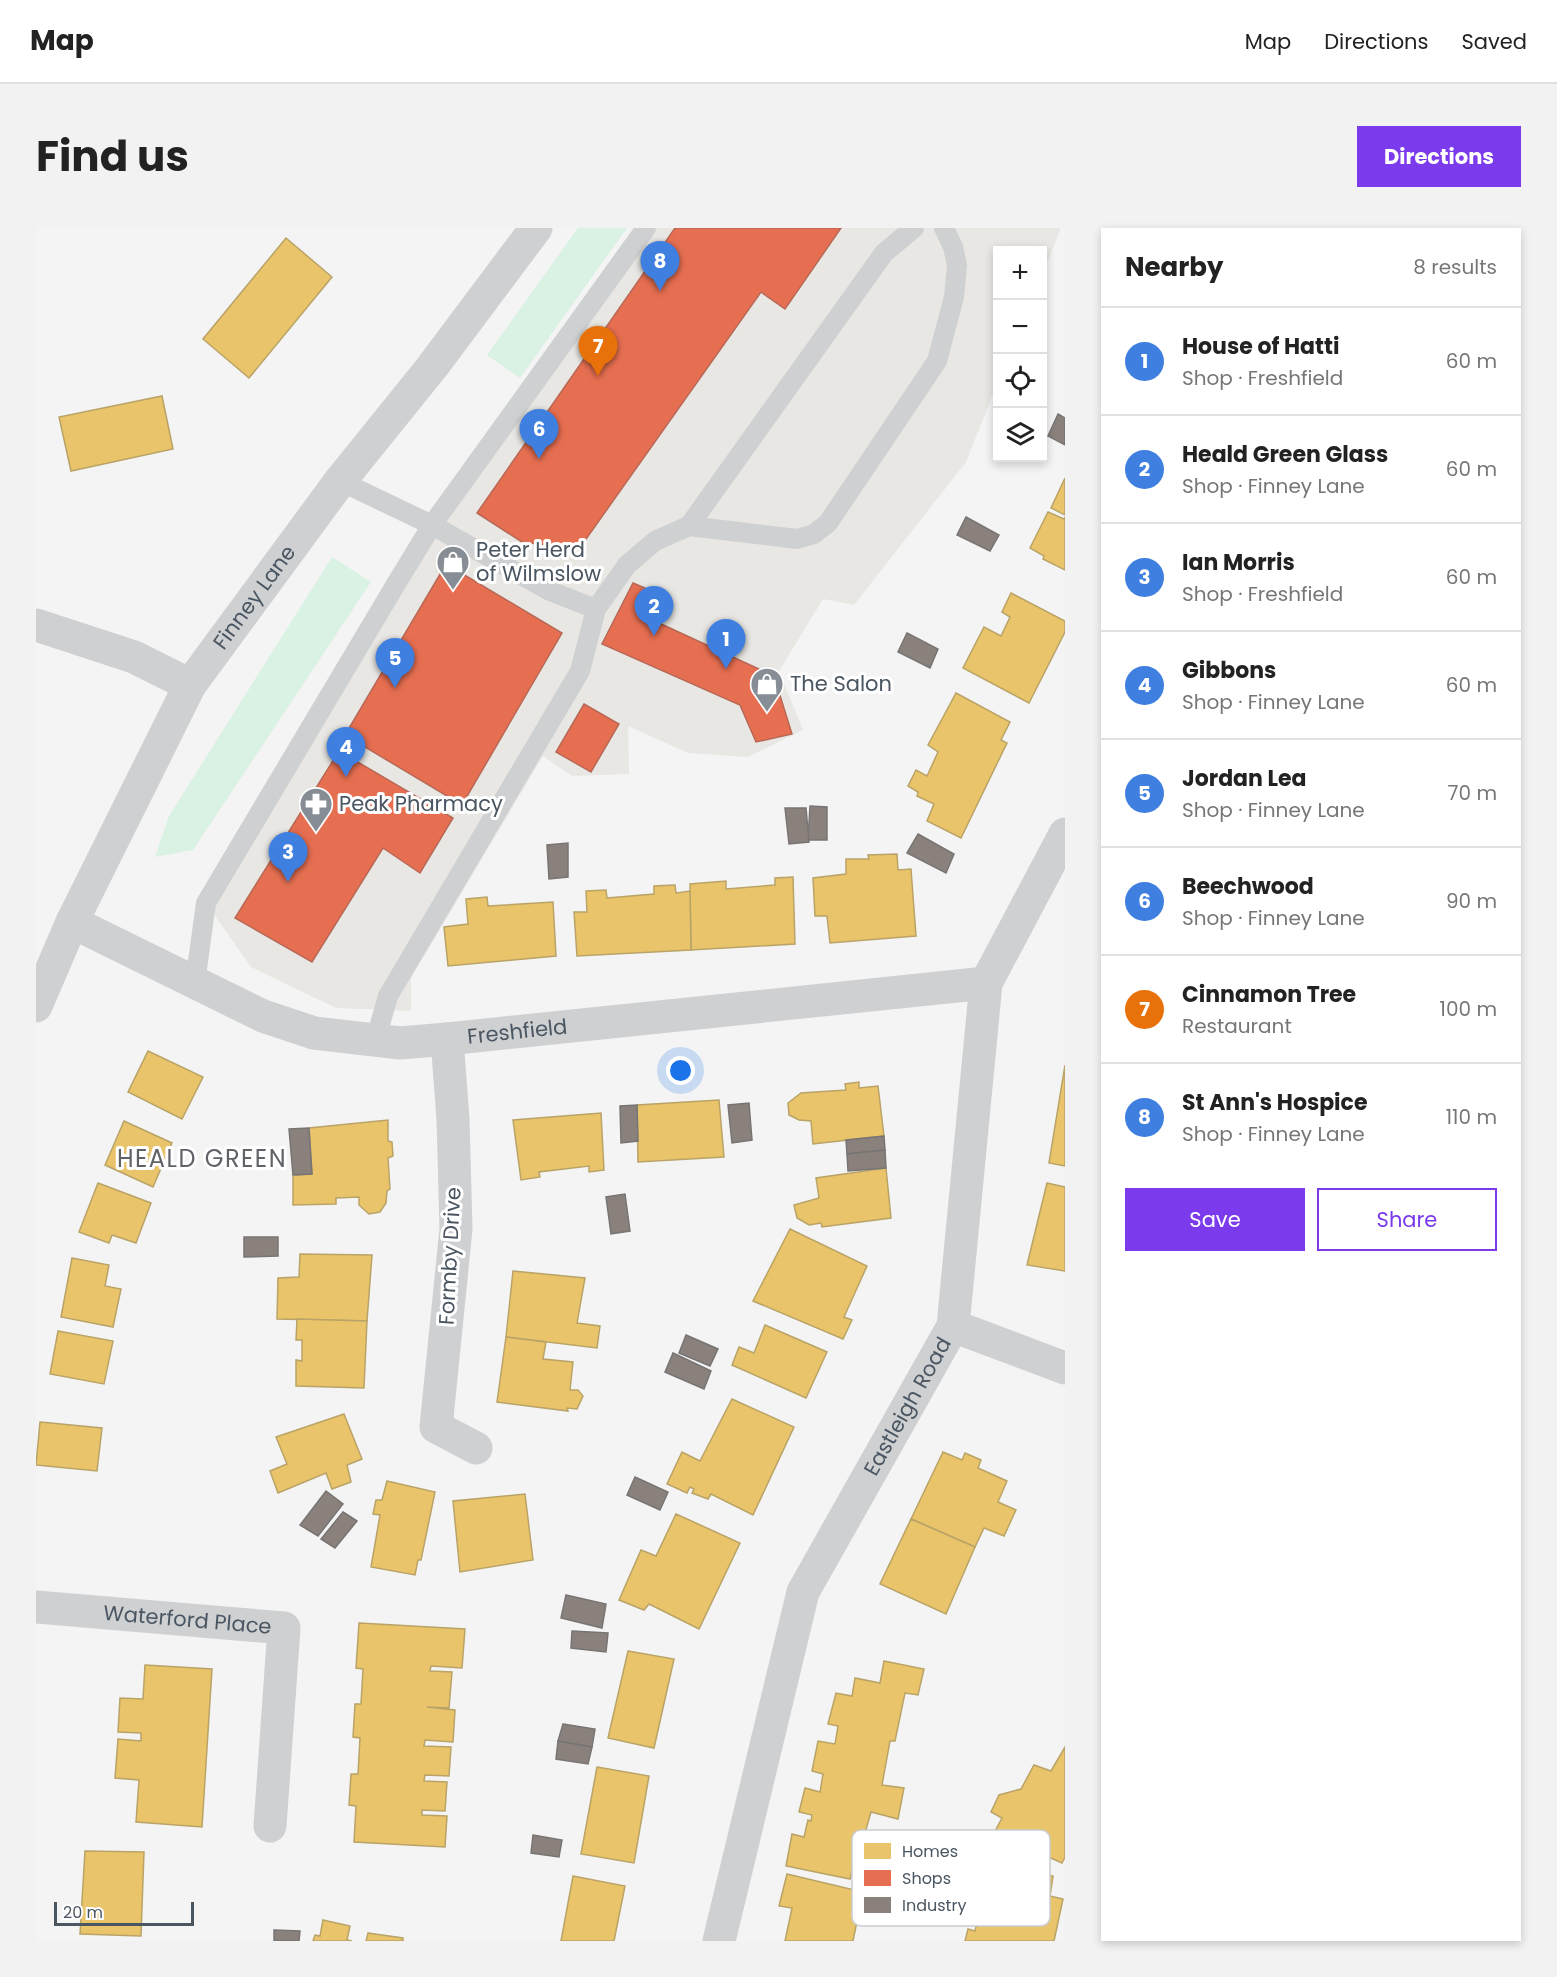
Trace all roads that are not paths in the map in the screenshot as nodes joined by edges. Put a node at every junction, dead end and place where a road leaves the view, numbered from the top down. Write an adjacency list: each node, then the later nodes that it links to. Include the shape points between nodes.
1 (536, 228): 5 (street, Finney Lane)
2 (646, 228): 6 (lane)
3 (914, 228): 7 (lane, via 884,253)
4 (944, 228): 7 (lane, via 957,265 954,297 937,361 828,523 814,534 797,539)
5 (340, 481): 6 (lane); 10 (street, Finney Lane)
6 (432, 525): 8 (lane, via 550,591); 13 (lane, via 206,903)
7 (689, 526): 8 (lane, via 655,541 627,565)
8 (596, 609): 17 (lane, via 580,671 388,996)
9 (36, 625): 10 (street, via 134,657)
10 (190, 686): 12 (street, Finney Lane)
11 (1065, 834): 14 (street, Eastleigh Road)
12 (72, 922): 13 (street, Freshfield); 15 (street, Finney Lane)
13 (195, 983): 17 (street, Freshfield, via 263,1016 314,1033)
14 (986, 983): 16 (street, Freshfield); 18 (street, Eastleigh Road)
15 (36, 1006)
16 (447, 1039): 17 (street, Freshfield); 20 (street, Formby Drive, via 456,1229 436,1427)
17 (375, 1042)
18 (953, 1326): 19 (street); 23 (street, Eastleigh Road, via 803,1593)
19 (1065, 1368)
20 (476, 1448)
21 (36, 1607): 22 (street, Waterford Place, via 284,1628)
22 (270, 1826)
23 (719, 1941)

